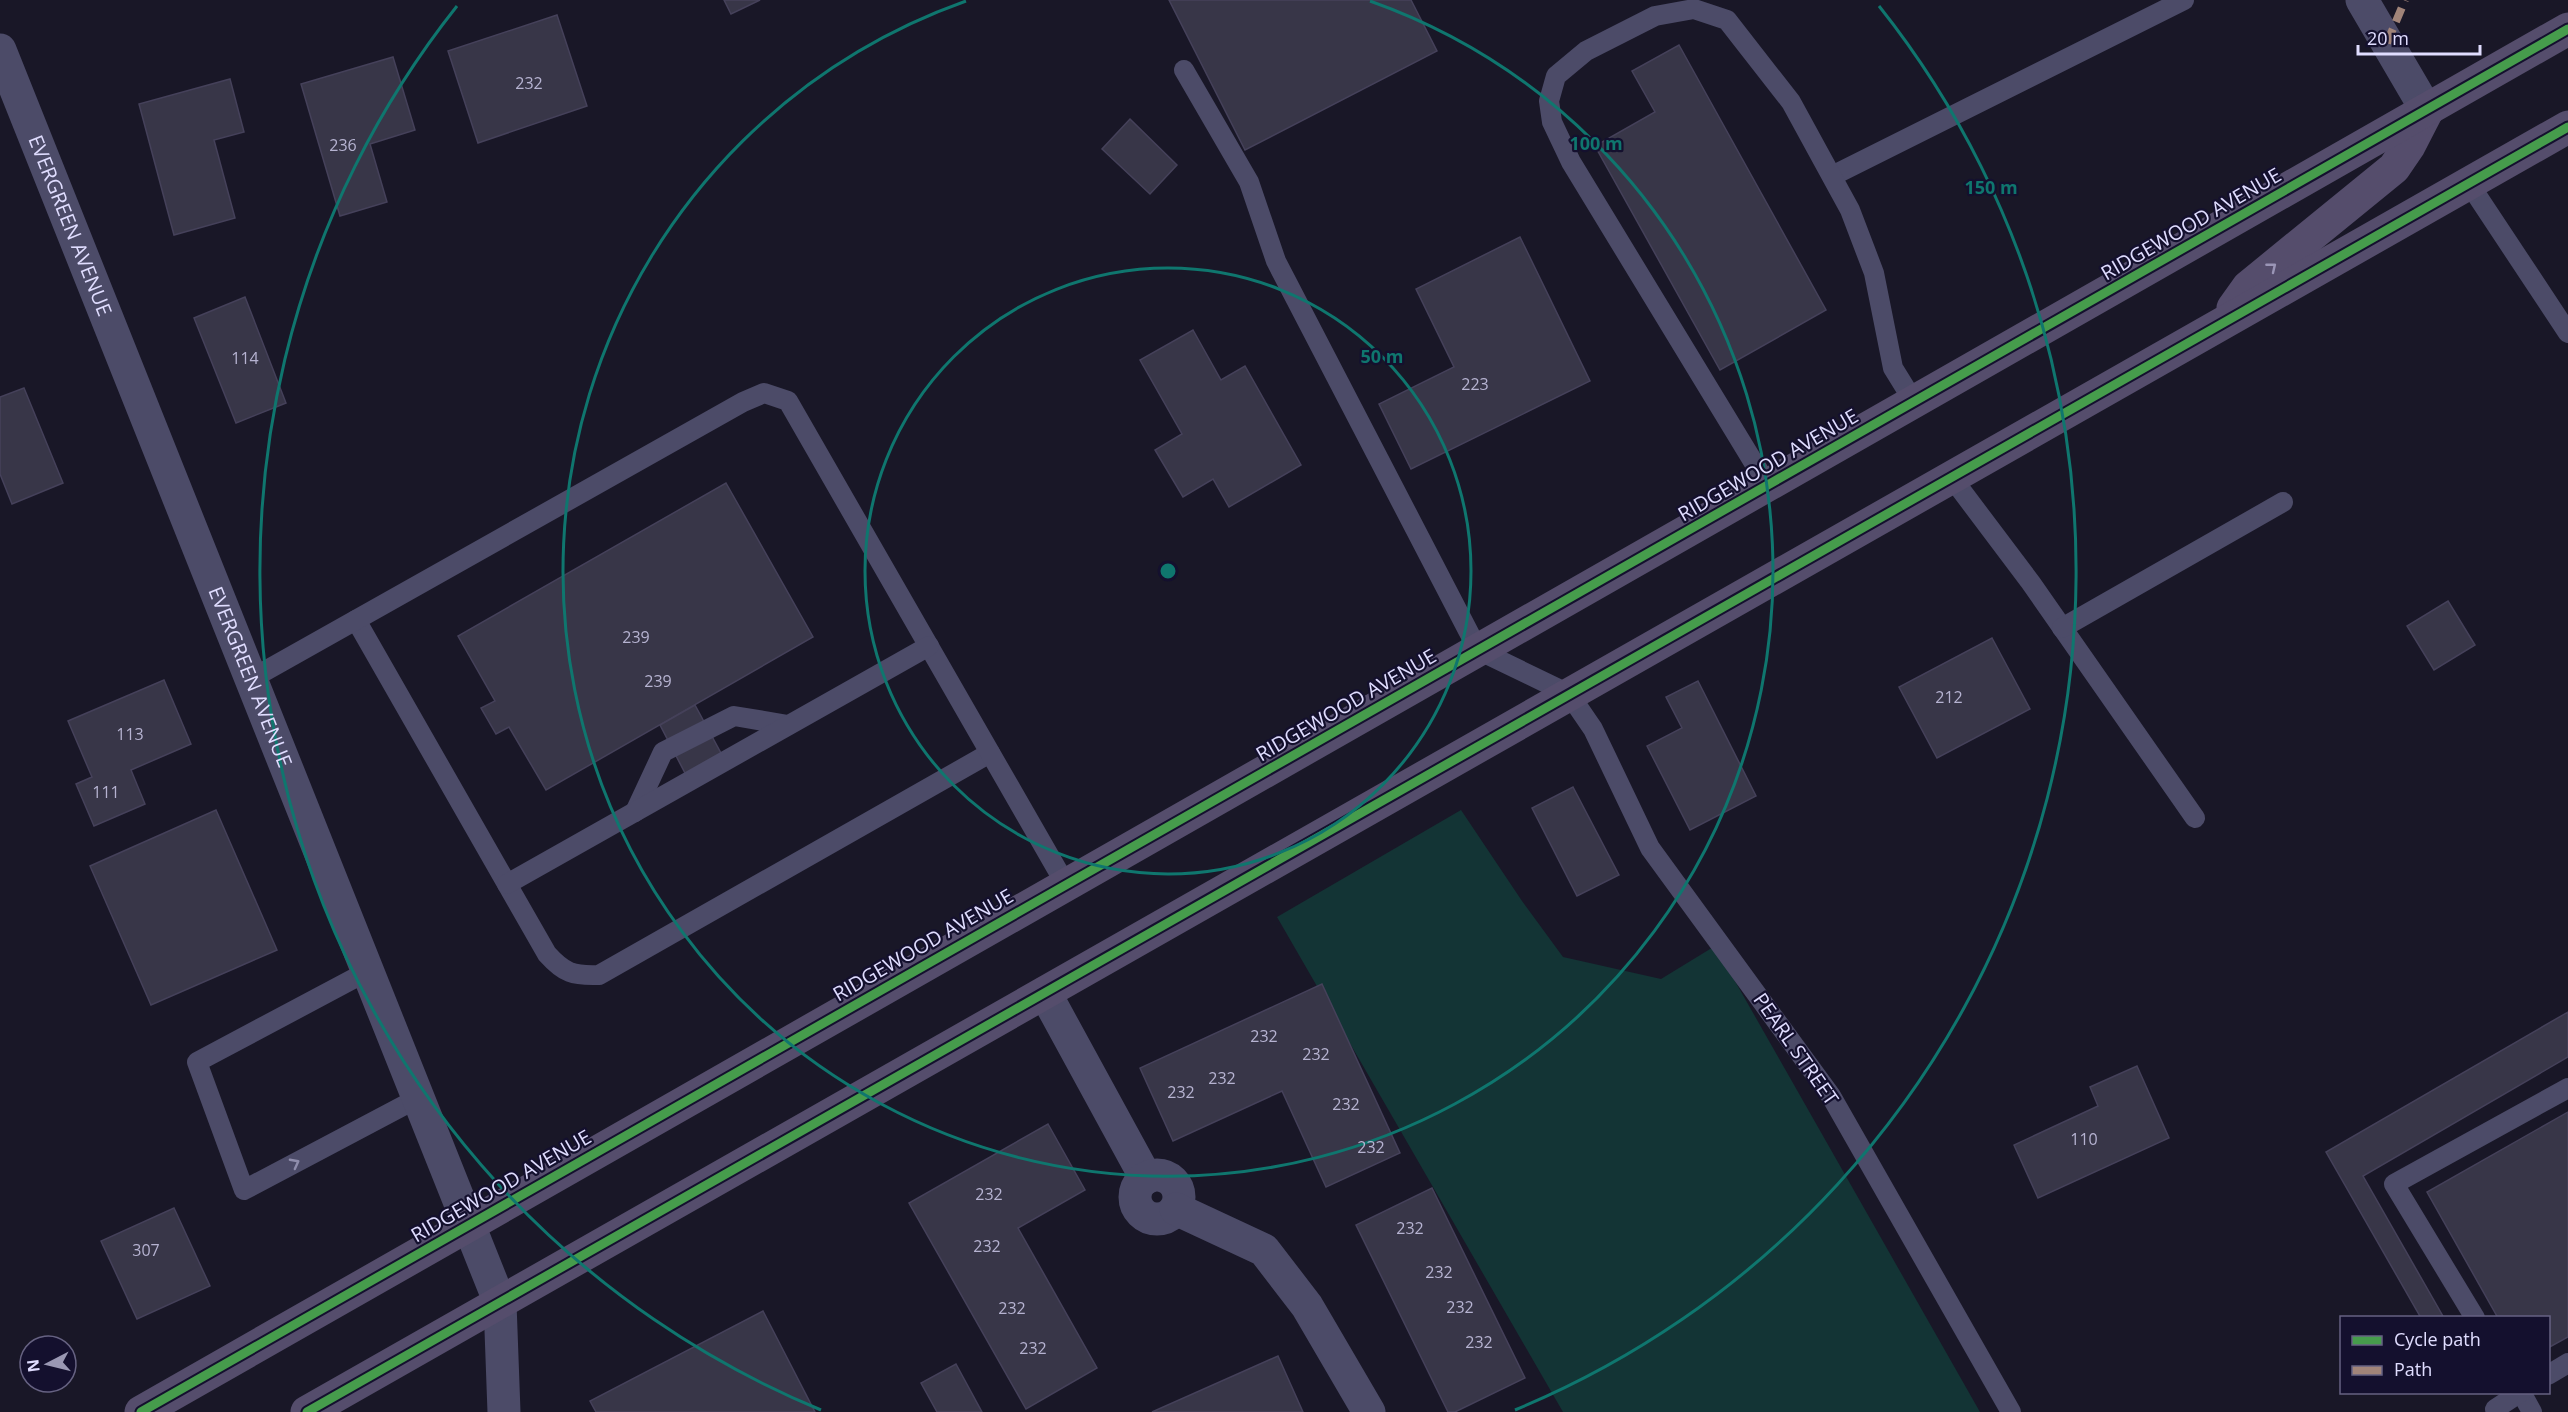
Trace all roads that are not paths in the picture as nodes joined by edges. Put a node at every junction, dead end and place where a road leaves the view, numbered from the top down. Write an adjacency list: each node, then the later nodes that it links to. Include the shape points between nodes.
1 (2184, 0): 8 (lane)
2 (2362, 0): 6 (street)
3 (2568, 29): 6 (main road, RIDGEWOOD AVENUE)
4 (0, 50): 20 (street, EVERGREEN AVENUE)
5 (1184, 70): 19 (lane, via 1249,182 1276,261)
6 (2427, 111): 10 (main road, one-way to 6, via 2248,287 2394,168); 12 (main road, RIDGEWOOD AVENUE)
7 (2568, 127): 9 (main road)
8 (1832, 176): 12 (lane, via 1850,210 1874,273 1893,368); 14 (lane, via 1791,102 1727,20 1694,9 1655,16 1586,51 1556,76 1549,101 1552,122 1571,162)
9 (2469, 185): 10 (main road); 11 (lane)
10 (2219, 326): 13 (main road)
11 (2568, 333)
12 (1914, 402): 14 (main road, RIDGEWOOD AVENUE)
13 (1952, 478): 17 (lane); 21 (main road)
14 (1768, 486): 19 (main road, RIDGEWOOD AVENUE)
15 (2283, 502): 17 (lane)
16 (356, 620): 18 (lane, via 764,393 788,401); 20 (lane); 26 (lane)
17 (2062, 628): 25 (lane)
18 (929, 646): 22 (lane); 23 (lane)
19 (1478, 650): 21 (lane); 27 (main road, RIDGEWOOD AVENUE)
20 (251, 679): 28 (street, EVERGREEN AVENUE)
21 (1569, 694): 29 (main road); 44 (lane, PEARL STREET, via 1597,734 1650,848 1831,1096)
22 (788, 725): 24 (lane); 24 (lane, via 735,716 663,752)
23 (990, 753): 26 (lane, via 599,975 581,976 562,970 547,954); 27 (lane)
24 (635, 812): 26 (lane)
25 (2195, 818)
26 (507, 884)
27 (1066, 885): 32 (main road, RIDGEWOOD AVENUE)
28 (368, 971): 31 (street, EVERGREEN AVENUE); 31 (lane, one-way to 31, via 197,1062 244,1190)
29 (1045, 993): 33 (main road); 43 (street, via 1146,1178 1136,1189 1138,1209 1157,1220 1165,1219 1176,1209 1264,1250 1306,1306)
30 (2568, 1088): 34 (lane, via 2394,1184)
31 (418, 1098): 32 (street, EVERGREEN AVENUE)
32 (469, 1225): 33 (street, EVERGREEN AVENUE); 40 (main road, RIDGEWOOD AVENUE)
33 (500, 1303): 41 (main road); 42 (street, EVERGREEN AVENUE)
34 (2474, 1316)
35 (2568, 1363): 36 (lane)
36 (2550, 1375)
37 (2518, 1394): 39 (lane)
38 (2522, 1394): 45 (lane)
39 (2495, 1409)
40 (141, 1412)
41 (307, 1412)
42 (504, 1412)
43 (1369, 1412)
44 (2011, 1412)
45 (2532, 1412)

